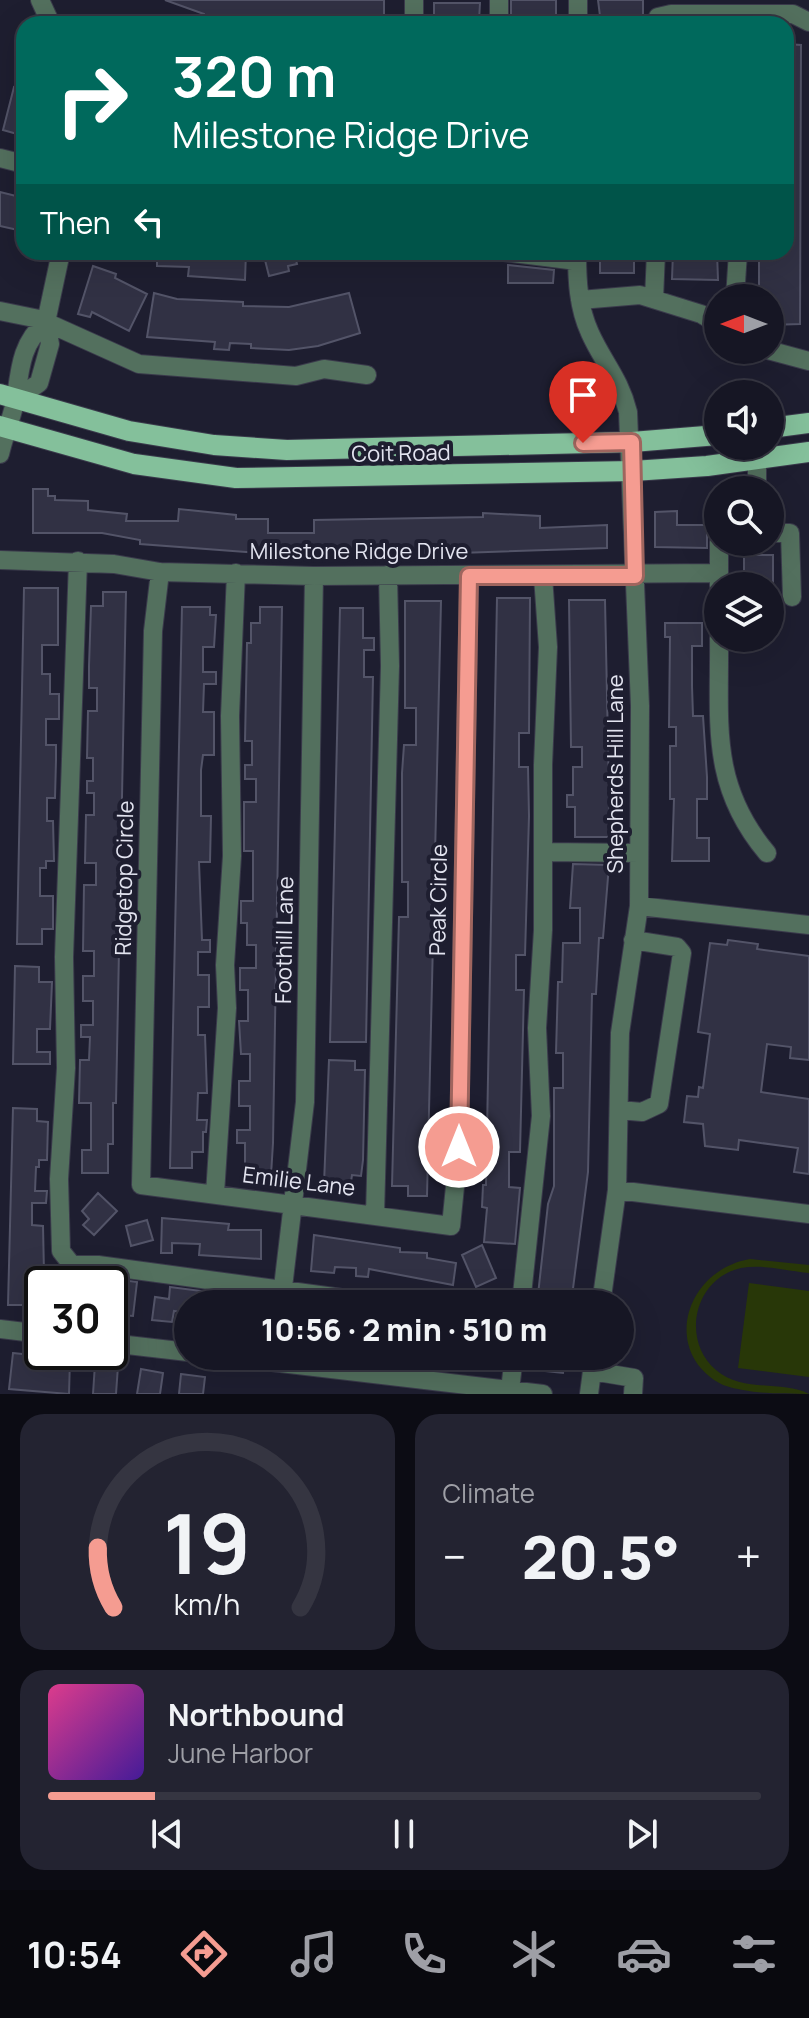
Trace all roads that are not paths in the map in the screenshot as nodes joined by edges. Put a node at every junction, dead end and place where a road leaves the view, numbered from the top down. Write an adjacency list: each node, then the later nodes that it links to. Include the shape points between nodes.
1 (738, 12): 2 (street); 3 (street, via 793,14)
2 (662, 16)
3 (809, 22)
4 (59, 260): 13 (street)
5 (577, 260): 10 (street, Shepherds Hill Lane)
6 (656, 260): 9 (street)
7 (737, 260): 8 (street)
8 (736, 284)
9 (654, 299): 10 (street, via 640,295); 12 (street)
10 (580, 300): 22 (street, Shepherds Hill Lane, via 590,333 622,386)
11 (0, 311): 13 (street)
12 (704, 316)
13 (46, 322): 16 (street, via 139,364 296,376 324,369); 17 (street, via 30,335)
14 (784, 354): 15 (street)
15 (809, 361)
16 (367, 375)
17 (8, 396): 20 (street); 22 (main road, Coit Road, via 129,431 214,445 287,450)
18 (809, 423): 19 (main road)
19 (784, 426)
20 (3, 427): 24 (street); 26 (main road, Coit Road, via 134,464 236,478)
21 (704, 436): 22 (main road, Coit Road)
22 (632, 442): 26 (street, Shepherds Hill Lane)
23 (809, 452): 25 (main road, Coit Road)
24 (0, 454)
25 (757, 461): 26 (main road, Coit Road); 27 (street)
26 (633, 471): 37 (street, Shepherds Hill Lane)
27 (757, 476)
28 (784, 533): 39 (street, via 790,533)
29 (0, 560): 30 (street, Milestone Ridge Drive)
30 (78, 561): 31 (street, Milestone Ridge Drive); 55 (street, via 59,1179 61,1251)
31 (160, 572): 32 (street, Milestone Ridge Drive); 48 (street, Ridgetop Circle, via 153,631)
32 (236, 573): 34 (street, Milestone Ridge Drive); 50 (street, via 227,1008)
33 (388, 575): 34 (street, Milestone Ridge Drive); 35 (street, Milestone Ridge Drive); 53 (street)
34 (314, 576): 51 (street, Foothill Lane, via 305,1102)
35 (469, 576): 36 (street, Milestone Ridge Drive); 54 (street, Peak Circle, via 459,1147)
36 (543, 576): 37 (street, Milestone Ridge Drive); 41 (street, via 548,647)
37 (635, 576): 38 (street, Milestone Ridge Drive); 42 (street, Shepherds Hill Lane)
38 (704, 578)
39 (792, 597)
40 (719, 652): 43 (street, via 720,737 728,790)
41 (544, 852): 42 (street); 58 (street, via 537,1028 541,1116)
42 (639, 853): 44 (street, Shepherds Hill Lane)
43 (767, 853)
44 (639, 906): 45 (street); 46 (street, Shepherds Hill Lane)
45 (809, 925)
46 (633, 940): 47 (street, Shepherds Hill Lane, via 620,1033); 47 (street, via 677,947 682,953 659,1104 642,1112)
47 (619, 1110): 49 (street, Shepherds Hill Lane)
48 (141, 1185): 50 (street, Emilie Lane)
49 (617, 1190): 52 (street); 59 (street, Shepherds Hill Lane)
50 (215, 1194): 51 (street, Emilie Lane)
51 (294, 1204): 53 (street, Emilie Lane); 57 (street, Foothill Lane)
52 (809, 1214)
53 (375, 1215): 54 (street, Emilie Lane)
54 (451, 1226)
55 (72, 1265): 56 (street, via 209,1279)
56 (251, 1290)
57 (283, 1290)
58 (522, 1290)
59 (603, 1290)
60 (0, 1329): 61 (street)
61 (24, 1332)
62 (128, 1345): 63 (street)
63 (174, 1350)
64 (357, 1370): 68 (street)
65 (512, 1370): 68 (street)
66 (592, 1370): 70 (street)
67 (611, 1370): 71 (street, via 634,1378)
68 (510, 1390): 69 (street)
69 (543, 1394)
70 (589, 1394)
71 (633, 1394)

